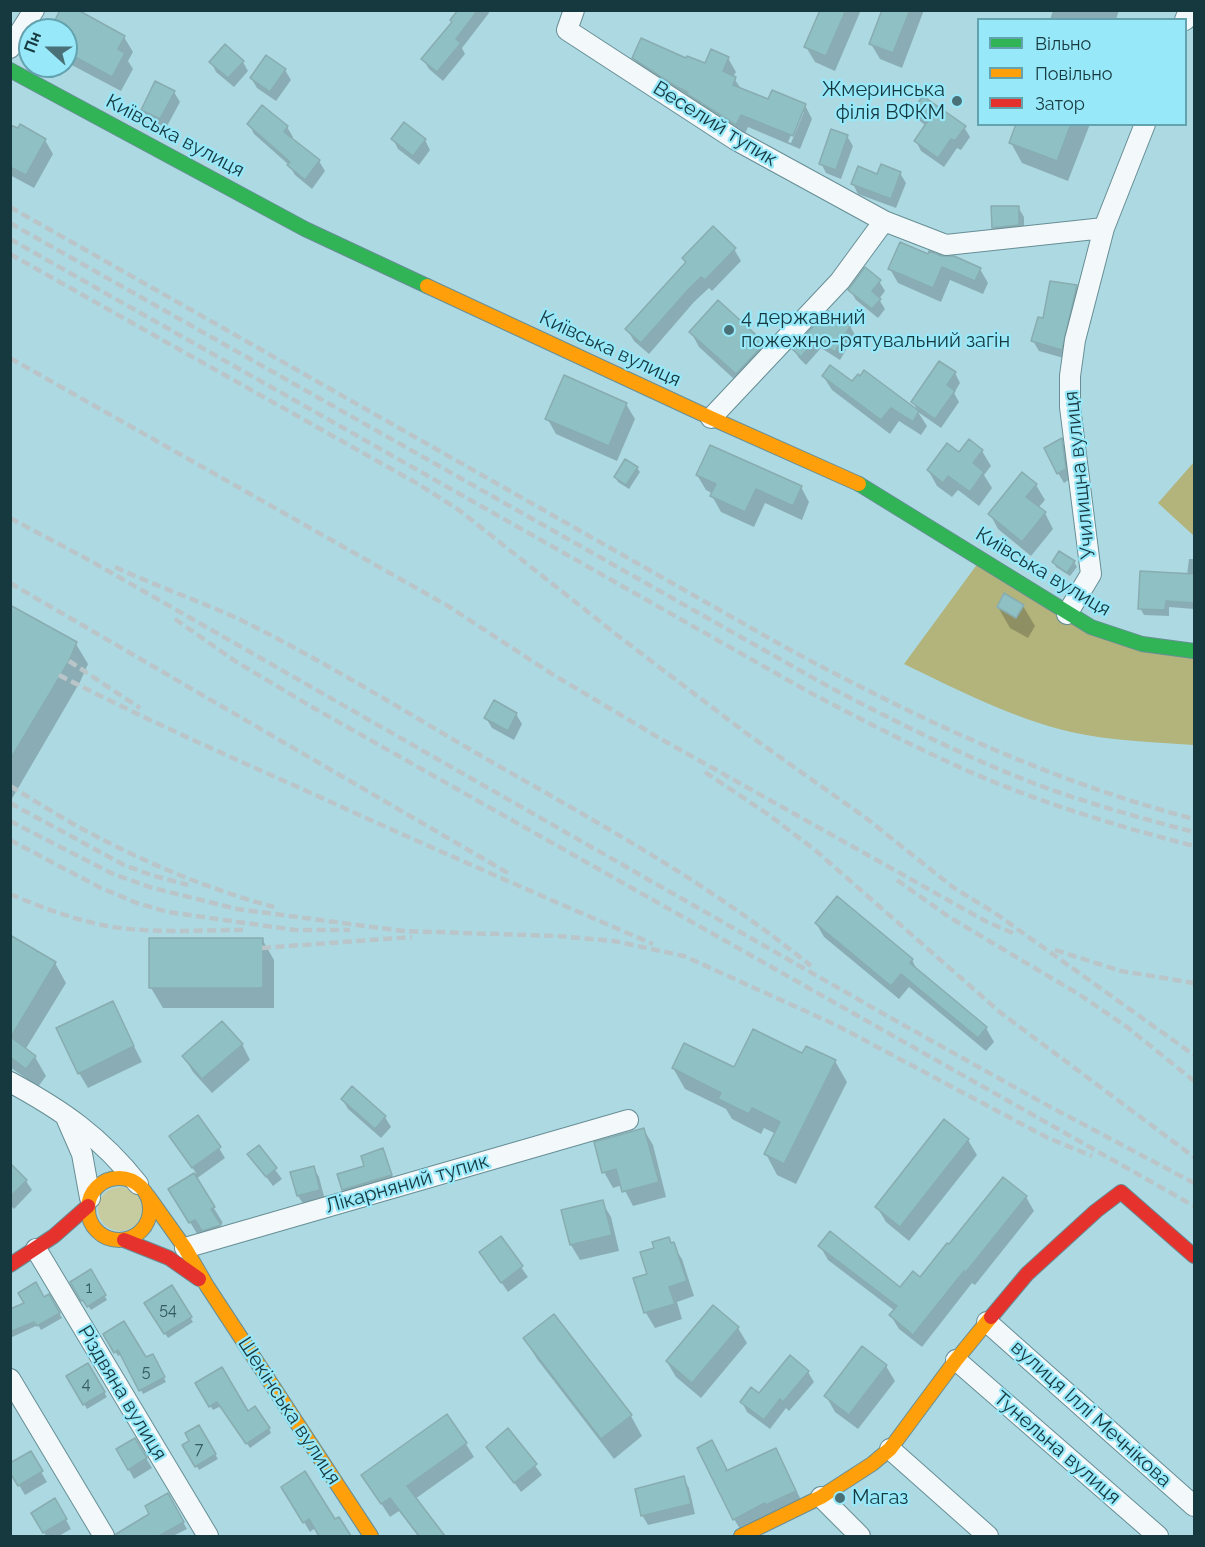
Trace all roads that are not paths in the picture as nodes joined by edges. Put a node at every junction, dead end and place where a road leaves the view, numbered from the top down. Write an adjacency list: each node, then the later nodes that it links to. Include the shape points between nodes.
1 (34, 10): 3 (street)
2 (574, 10): 6 (street, Веселий тупик, via 567,30 736,140)
3 (10, 48)
4 (10, 70): 8 (street, Київська вулиця, via 305,229)
5 (1143, 126): 7 (street, Училищна вулиця)
6 (884, 221): 7 (street, via 946,244); 8 (street, via 840,281)
7 (1104, 228): 9 (street, Училищна вулиця, via 1075,340 1070,376 1070,407 1091,574)
8 (711, 418): 9 (street, Київська вулиця, via 876,492)
9 (1067, 614): 10 (street, Київська вулиця, via 1120,639)
10 (1194, 651)
11 (10, 1082): 12 (street, Шекінська вулиця)
12 (64, 1112): 14 (street, Шекінська вулиця, via 104,1145); 15 (street, via 82,1154)
13 (628, 1120): 20 (street, Лікарняний тупик)
14 (143, 1190): 15 (street, via 123,1178 114,1178 99,1185); 18 (street, via 151,1212 149,1221 139,1233); 20 (street, Шекінська вулиця)
15 (89, 1202): 16 (street, via 91,1222); 21 (street, via 72,1222)
16 (108, 1239): 17 (street); 18 (street)
17 (84, 1240)
18 (124, 1240): 24 (street, Шекінська вулиця, via 169,1258)
19 (68, 1242): 21 (street)
20 (185, 1248): 24 (street, Шекінська вулиця)
21 (36, 1249): 23 (street); 32 (street, Різдвяна вулиця)
22 (1194, 1256): 25 (street, via 1121,1192 1027,1274)
23 (10, 1265)
24 (207, 1286): 33 (street, Шекінська вулиця)
25 (987, 1322): 26 (street); 30 (street, вулиця Іллі Мечнікова)
26 (956, 1360): 28 (street); 37 (street, Тунельна вулиця)
27 (10, 1379): 31 (street)
28 (890, 1449): 29 (street); 36 (street)
29 (821, 1497): 34 (street); 35 (street)
30 (1194, 1506)
31 (104, 1536)
32 (208, 1536)
33 (371, 1536)
34 (741, 1536)
35 (860, 1536)
36 (988, 1536)
37 (1158, 1536)

